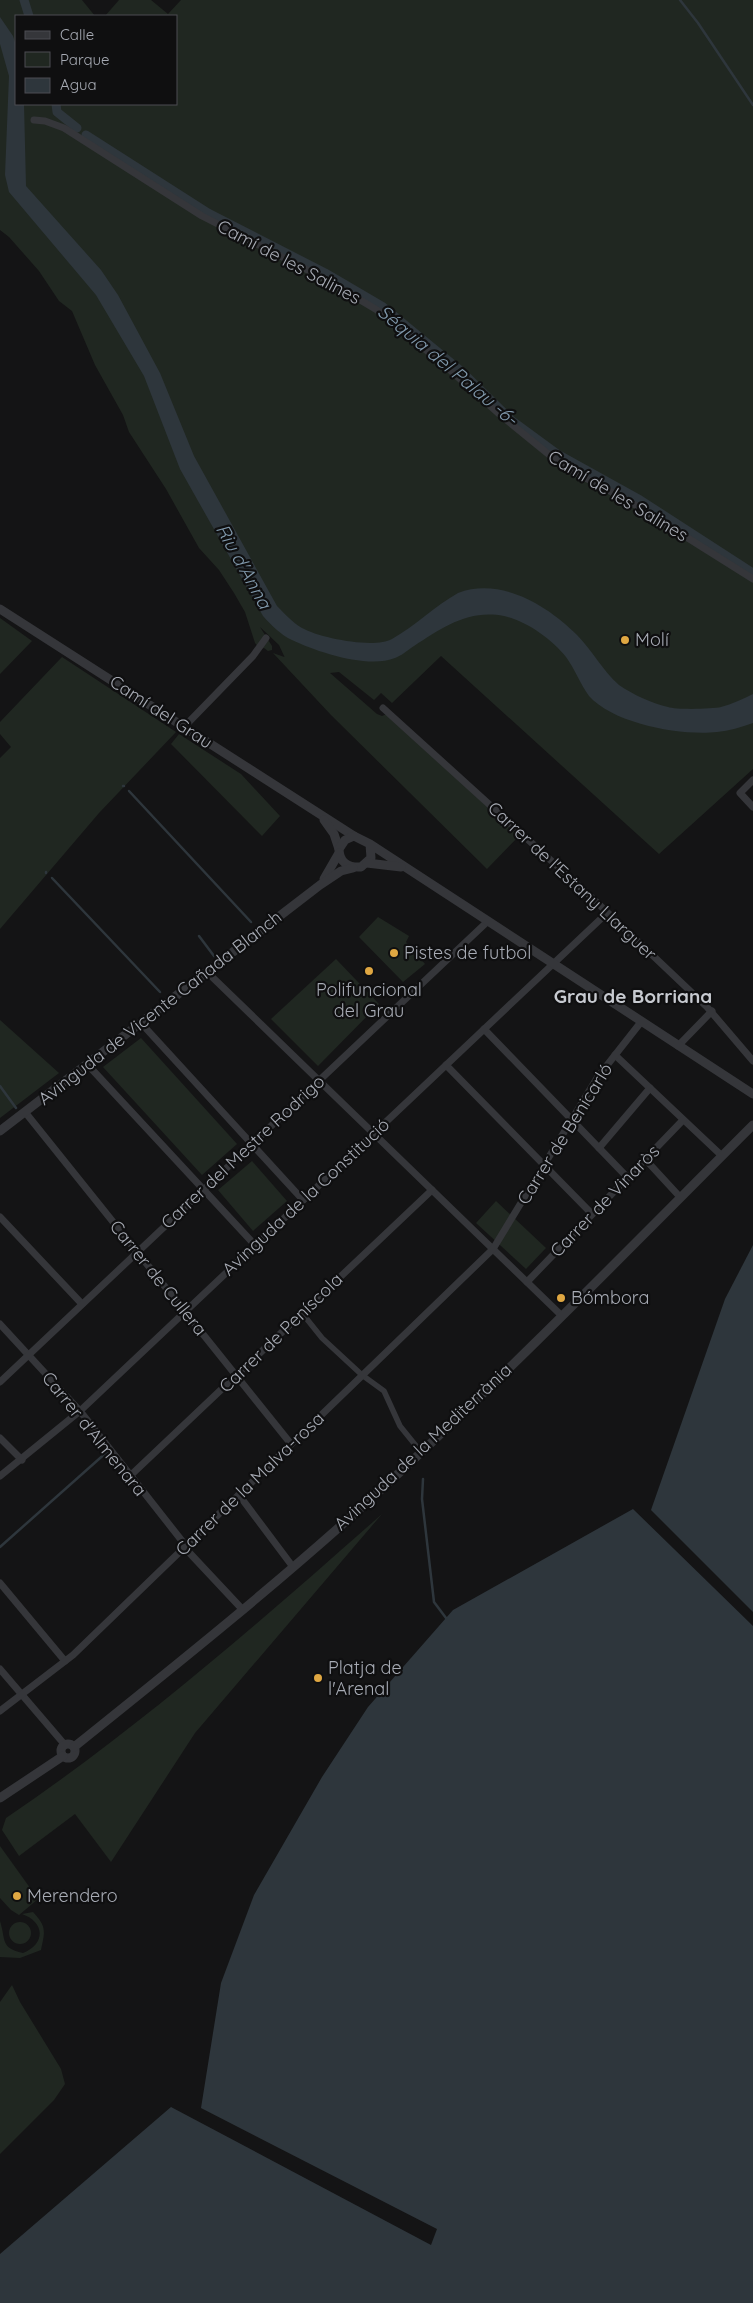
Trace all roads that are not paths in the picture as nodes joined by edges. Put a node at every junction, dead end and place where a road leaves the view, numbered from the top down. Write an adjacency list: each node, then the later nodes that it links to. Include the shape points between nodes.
1 (34, 120): 2 (street, Camí de les Salines, via 64,128 202,216 325,279 377,310 563,466 632,503)
2 (753, 579)
3 (0, 609): 6 (street, Camí del Grau)
4 (266, 638): 6 (street)
5 (383, 708): 17 (street, Carrer de l'Estany Llarguer)
6 (184, 727): 9 (street, Camí del Grau)
7 (753, 780): 8 (street, via 740,793)
8 (753, 806)
9 (321, 816): 10 (street, Camí del Grau); 12 (street, Camí del Grau, via 334,834)
10 (354, 836): 11 (street); 12 (street, via 345,840)
11 (370, 844): 13 (street, via 371,858); 14 (street)
12 (339, 851): 15 (street, via 347,866); 16 (street, Avinguda de Vicente Cañada Blanch)
13 (367, 863): 14 (street); 15 (street)
14 (401, 867): 18 (street)
15 (354, 868): 16 (street, Avinguda de Vicente Cañada Blanch, via 340,871)
16 (320, 885): 20 (street, Avinguda de Vicente Cañada Blanch)
17 (607, 913): 19 (street, Avinguda de la Constitució); 21 (street, Carrer de l'Estany Llarguer)
18 (487, 922): 19 (street); 30 (street, Carrer del Mestre Rodrigo)
19 (553, 965): 22 (street); 24 (street, Avinguda de la Constitució)
20 (207, 972): 23 (street, Avinguda de Vicente Cañada Blanch); 30 (street)
21 (712, 1011): 25 (street); 27 (street, Carrer de l'Estany Llarguer)
22 (641, 1022): 25 (street); 26 (street, Carrer de Benicarló)
23 (141, 1023): 28 (street, Avinguda de Vicente Cañada Blanch); 39 (street)
24 (484, 1029): 29 (street, Avinguda de la Constitució); 34 (street)
25 (678, 1046): 32 (street)
26 (615, 1055): 31 (street); 34 (street, Carrer de Benicarló)
27 (753, 1061)
28 (87, 1064): 33 (street, Avinguda de Vicente Cañada Blanch); 45 (street)
29 (446, 1065): 38 (street, Avinguda de la Constitució); 43 (street)
30 (319, 1081): 38 (street); 39 (street, Carrer del Mestre Rodrigo)
31 (650, 1088): 35 (street); 40 (street)
32 (753, 1094)
33 (25, 1112): 37 (street, Avinguda de Vicente Cañada Blanch); 53 (street, Carrer de Cullera)
34 (572, 1119): 40 (street); 43 (street, Carrer de Benicarló)
35 (684, 1120): 41 (street); 42 (street, Carrer de Vinaròs)
36 (753, 1125): 41 (street, Avinguda de la Mediterrània)
37 (0, 1131)
38 (374, 1133): 46 (street); 48 (street, Avinguda de la Constitució)
39 (252, 1144): 45 (street, Carrer del Mestre Rodrigo); 48 (street)
40 (599, 1148): 44 (street)
41 (722, 1156): 47 (street, Avinguda de la Mediterrània)
42 (645, 1159): 44 (street, Carrer de Vinaròs); 47 (street)
43 (544, 1165): 49 (street); 52 (street, Carrer de Benicarló)
44 (628, 1178): 49 (street, Carrer de Vinaròs)
45 (204, 1190): 51 (street); 53 (street, Carrer del Mestre Rodrigo)
46 (432, 1190): 52 (street); 57 (street, Carrer de Peníscola)
47 (680, 1197): 58 (street, Avinguda de la Mediterrània)
48 (303, 1200): 51 (street, Avinguda de la Constitució)
49 (592, 1214): 54 (street, Carrer de Vinaròs)
50 (0, 1217): 55 (street)
51 (255, 1245): 56 (street, Avinguda de la Constitució)
52 (493, 1249): 54 (street); 61 (street, Carrer de la Malva-rosa)
53 (137, 1252): 55 (street, Carrer del Mestre Rodrigo); 56 (street, Carrer de Cullera)
54 (527, 1282): 58 (street)
55 (82, 1304): 60 (street, Carrer del Mestre Rodrigo)
56 (185, 1312): 62 (street, Carrer de Cullera); 64 (street, Avinguda de la Constitució)
57 (302, 1313): 61 (street, via 322,1338); 62 (street, Carrer de Peníscola)
58 (562, 1316): 67 (street, Avinguda de la Mediterrània)
59 (0, 1324): 60 (street, Carrer d'Almenara)
60 (29, 1355): 63 (street, Carrer del Mestre Rodrigo); 64 (street, Carrer d'Almenara)
61 (362, 1375): 66 (street, Carrer de la Malva-rosa); 67 (street, via 384,1391 400,1426)
62 (236, 1376): 66 (street, Carrer de Cullera); 70 (street, Carrer de Peníscola)
63 (0, 1382)
64 (80, 1411): 68 (street, Avinguda de la Constitució); 70 (street, Carrer d'Almenara)
65 (0, 1438): 68 (street)
66 (290, 1444): 71 (street, Carrer de la Malva-rosa)
67 (421, 1452): 73 (street, Avinguda de la Mediterrània)
68 (22, 1460): 69 (street, Avinguda de la Constitució)
69 (0, 1476)
70 (130, 1476): 72 (street, Carrer d'Almenara)
71 (238, 1495): 72 (street, Carrer de la Malva-rosa); 73 (street)
72 (185, 1546): 75 (street, Carrer d'Almenara); 76 (street, Carrer de la Malva-rosa)
73 (293, 1567): 75 (street, Avinguda de la Mediterrània)
74 (0, 1583): 76 (street)
75 (243, 1610): 80 (street, Avinguda de la Mediterrània)
76 (65, 1661): 78 (street, Carrer de la Malva-rosa)
77 (0, 1669): 78 (street)
78 (22, 1695): 79 (street, Carrer de la Malva-rosa); 80 (street)
79 (0, 1711)
80 (69, 1746): 81 (street, Avinguda de la Mediterrània, via 76,1751 73,1757 63,1756)
81 (0, 1798)

